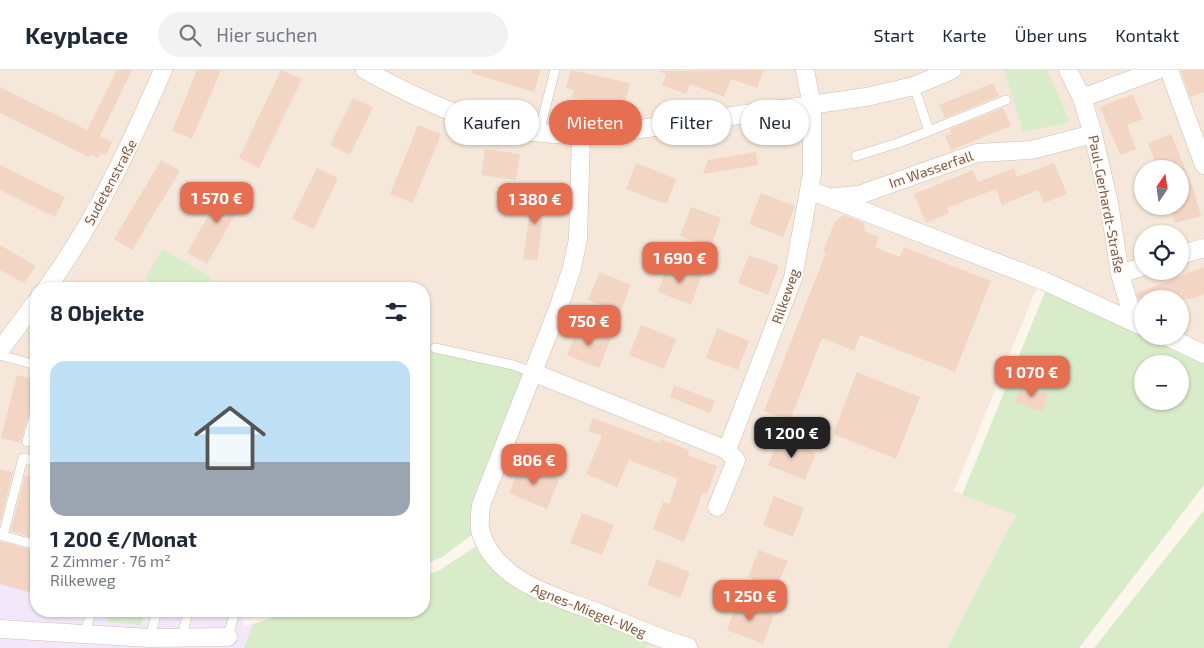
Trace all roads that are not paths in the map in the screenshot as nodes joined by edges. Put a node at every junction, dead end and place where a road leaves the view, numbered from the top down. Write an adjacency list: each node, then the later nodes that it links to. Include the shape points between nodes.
1 (163, 70): 29 (street, Sudetenstraße, via 130,148)
2 (365, 70): 13 (street)
3 (555, 70): 16 (lane)
4 (804, 70): 12 (street, Rilkeweg)
5 (952, 70): 9 (street)
6 (1068, 70): 10 (street, Paul-Gerhardt-Straße)
7 (1157, 70): 10 (street)
8 (1169, 70): 19 (street)
9 (914, 86): 12 (street); 15 (lane)
10 (1082, 98): 18 (street, Paul-Gerhardt-Straße)
11 (1006, 100): 15 (lane)
12 (812, 106): 14 (street); 23 (street, Rilkeweg)
13 (445, 110)
14 (642, 127)
15 (929, 131): 21 (lane)
16 (539, 133): 17 (street)
17 (549, 133)
18 (1093, 134): 24 (street, Im Wasserfall, via 1031,150 977,153 860,195); 28 (street, Paul-Gerhardt-Straße, via 1109,202)
19 (1200, 142): 22 (street)
20 (581, 145): 39 (street, via 578,239 572,268)
21 (856, 156)
22 (1204, 165)
23 (809, 190): 24 (street); 42 (street, Rilkeweg, via 794,278)
24 (828, 197): 32 (street, via 1044,281)
25 (1204, 248): 26 (street)
26 (1189, 253)
27 (1134, 270): 28 (street)
28 (1120, 274): 31 (street, Paul-Gerhardt-Straße)
29 (50, 282)
30 (30, 310): 35 (street)
31 (1131, 311)
32 (1134, 322)
33 (1185, 345): 36 (street)
34 (435, 348): 39 (lane)
35 (0, 350)
36 (1204, 354)
37 (0, 355): 38 (lane)
38 (30, 363)
39 (532, 372): 42 (street); 56 (street, Agnes-Miegel-Weg, via 481,506 481,535 504,567 525,584)
40 (30, 431): 41 (lane)
41 (27, 442)
42 (727, 450): 44 (street, via 736,460)
43 (30, 460): 45 (lane, via 23,458)
44 (717, 507)
45 (1, 535): 46 (lane)
46 (30, 543)
47 (92, 617): 54 (lane)
48 (155, 617): 53 (lane)
49 (188, 617): 55 (lane)
50 (233, 617): 52 (lane)
51 (0, 629): 54 (street)
52 (228, 637): 55 (street)
53 (150, 638): 54 (street); 55 (street)
54 (95, 639)
55 (189, 641)
56 (680, 646)

